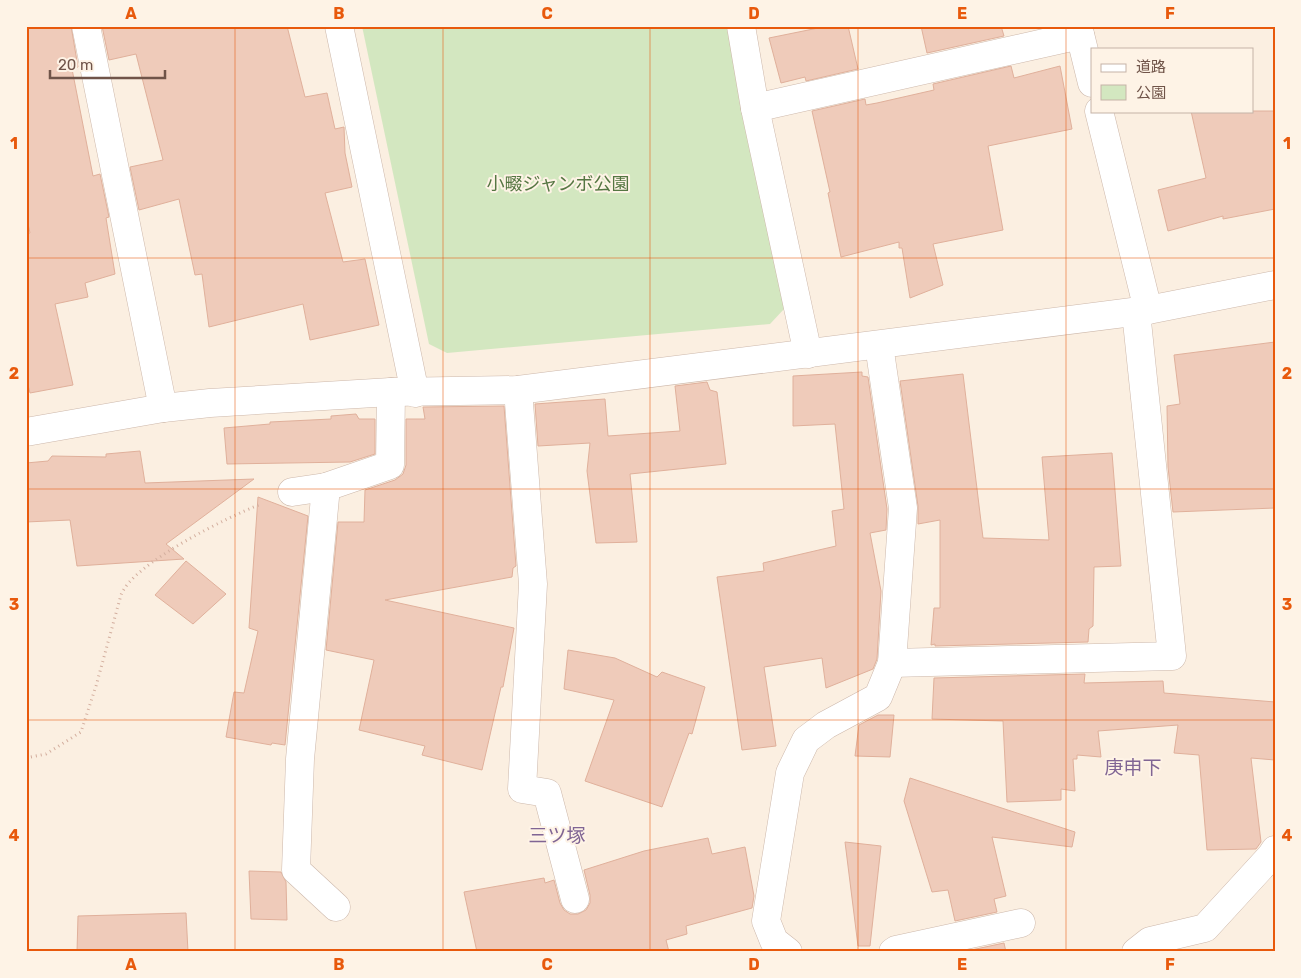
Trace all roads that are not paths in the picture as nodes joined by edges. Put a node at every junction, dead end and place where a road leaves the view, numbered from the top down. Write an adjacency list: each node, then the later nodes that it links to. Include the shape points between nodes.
1 (86, 26): 14 (street)
2 (339, 26): 13 (street)
3 (741, 26): 6 (street)
4 (1079, 31): 5 (street); 6 (street)
5 (1091, 79)
6 (755, 108): 11 (street)
7 (1099, 112): 9 (street)
8 (1275, 285): 9 (street)
9 (1142, 311): 10 (street); 18 (street, via 1172,656)
10 (880, 345): 11 (street); 18 (street, via 903,508)
11 (808, 354): 12 (street)
12 (518, 390): 13 (street); 20 (street, via 533,584 522,789 547,793)
13 (403, 393): 14 (street); 16 (street, via 390,465)
14 (163, 408): 15 (street)
15 (26, 432)
16 (326, 488): 17 (street); 21 (street, via 300,758 296,870)
17 (292, 492)
18 (892, 662): 23 (street, via 878,697 826,725 806,740 790,773 766,922 774,941)
19 (1275, 850): 25 (street, via 1205,928 1150,941)
20 (575, 898)
21 (336, 908)
22 (1021, 923): 24 (street)
23 (788, 952)
24 (894, 952)
25 (1136, 952)

